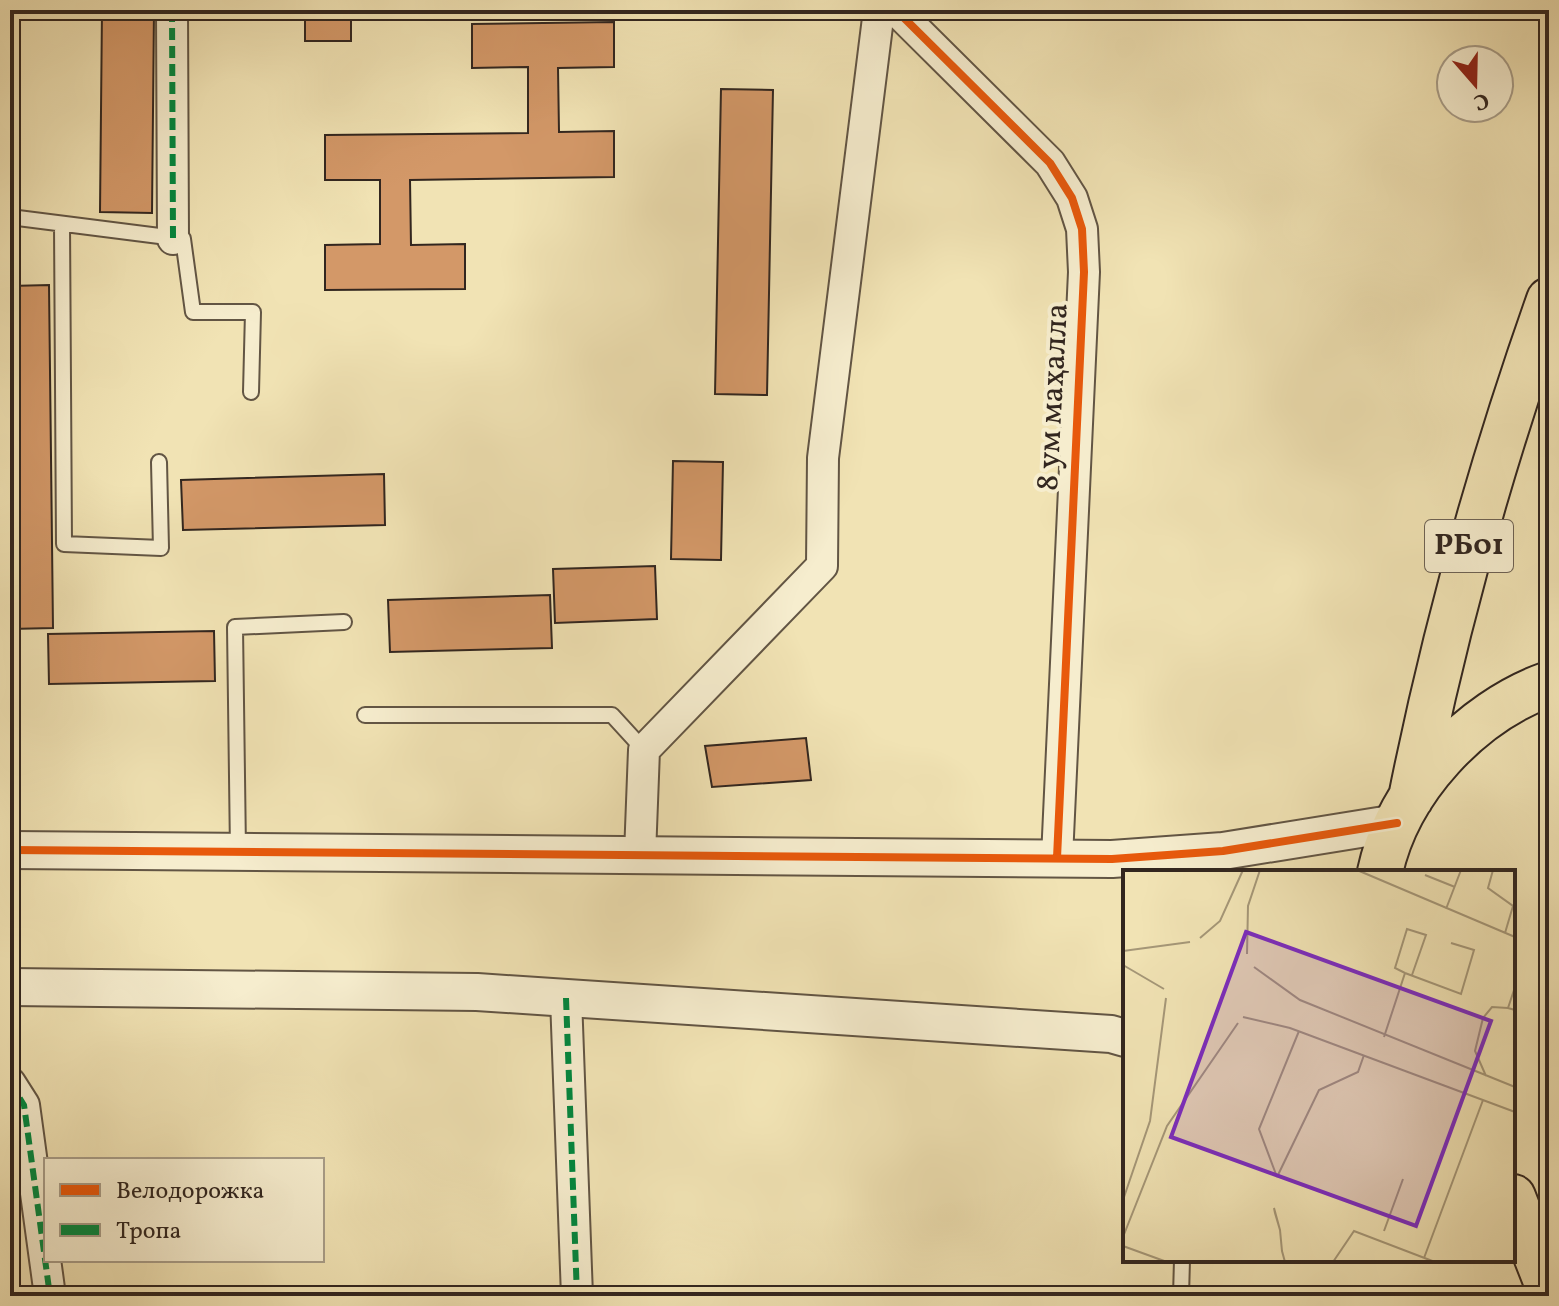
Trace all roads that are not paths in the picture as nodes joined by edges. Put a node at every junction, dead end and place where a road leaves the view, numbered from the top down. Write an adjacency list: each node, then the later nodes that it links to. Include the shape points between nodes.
1 (172, 10): 6 (street)
2 (879, 10): 13 (street, via 823,458 822,566)
3 (896, 10): 18 (street, 8 ум маҳалла, via 1050,163 1072,198 1082,229)
4 (10, 217): 5 (lane)
5 (62, 224): 6 (lane); 9 (lane, via 64,544 161,548)
6 (173, 239): 8 (lane, via 183,239 193,312 253,312)
7 (1549, 300): 14 (highway, РБ01, via 1463,564)
8 (251, 392)
9 (159, 462)
10 (344, 622): 16 (lane, via 235,627)
11 (1549, 684): 14 (highway, РБ01, via 1523,693 1460,738)
12 (365, 715): 13 (lane, via 612,715)
13 (644, 750): 17 (street)
14 (1404, 811): 18 (street, via 1223,851); 19 (highway, РБ01)
15 (10, 850): 16 (street)
16 (238, 851): 17 (street)
17 (640, 855): 18 (street)
18 (1057, 858)
19 (1381, 870)
20 (10, 987): 21 (street, via 477,992)
21 (566, 998): 22 (street); 32 (street)
22 (1123, 1037)
23 (10, 1083): 27 (street, via 24,1105)
24 (1515, 1185): 25 (highway)
25 (1549, 1201)
26 (1515, 1202): 30 (highway)
27 (44, 1252)
28 (45, 1262): 31 (street)
29 (1182, 1262): 33 (lane)
30 (1549, 1289)
31 (50, 1296)
32 (577, 1296)
33 (1181, 1296)

